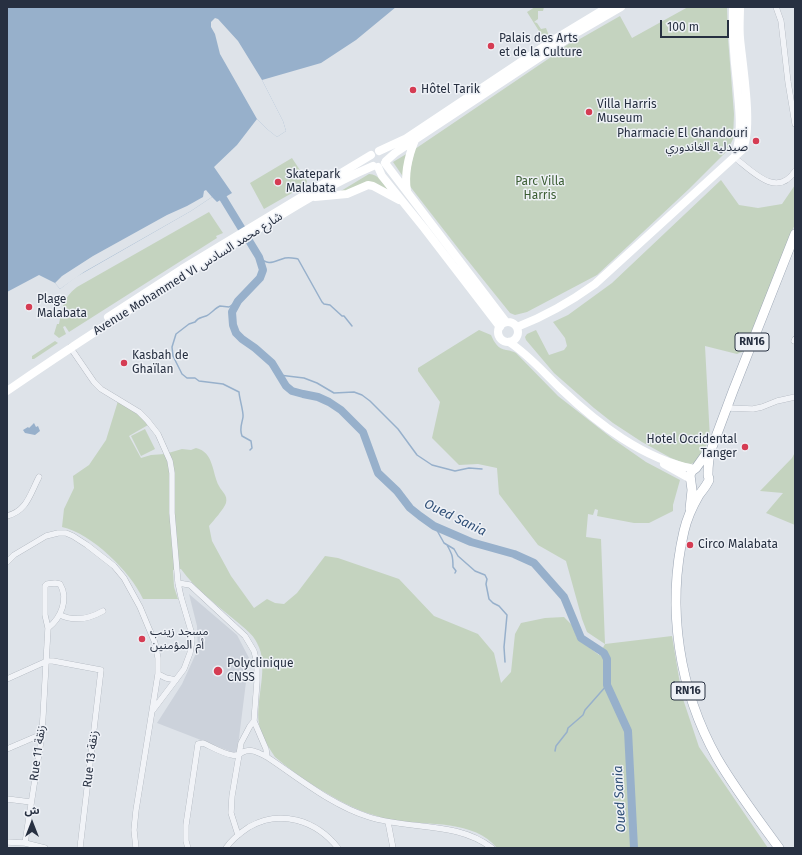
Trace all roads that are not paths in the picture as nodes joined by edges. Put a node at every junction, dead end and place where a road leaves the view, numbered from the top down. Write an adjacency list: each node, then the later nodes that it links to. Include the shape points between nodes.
1 (608, 7): 8 (main road, via 555,39 405,139)
2 (621, 7): 7 (main road, Avenue Mohammed VI شارع محمد السادس, via 578,32)
3 (733, 7): 10 (main road, via 740,126 739,142)
4 (740, 7): 10 (main road, via 739,26 748,130 744,147)
5 (776, 7): 6 (street, via 781,22)
6 (795, 124)
7 (415, 140): 11 (main road, Avenue Mohammed VI شارع محمد السادس); 13 (main road, via 406,168)
8 (379, 151): 9 (main road); 11 (main road, via 385,156)
9 (370, 155): 11 (main road, via 370,162); 16 (main road, Avenue Mohammed VI شارع محمد السادس)
10 (734, 157): 12 (street, via 771,183 784,182 791,178); 20 (main road, via 577,298)
11 (381, 164): 13 (main road); 14 (main road, Avenue Mohammed VI شارع محمد السادس, via 349,177); 15 (main road, via 382,176)
12 (795, 171)
13 (407, 192): 19 (main road)
14 (310, 199): 15 (main road, via 347,194 368,185); 16 (main road, Avenue Mohammed VI شارع محمد السادس)
15 (404, 203): 19 (main road)
16 (254, 229): 18 (main road, Avenue Mohammed VI شارع محمد السادس)
17 (795, 234): 28 (main road, RN16)
18 (236, 240): 23 (main road, Avenue Mohammed VI شارع محمد السادس); 25 (main road, Avenue Mohammed VI شارع محمد السادس, via 175,274)
19 (503, 324): 20 (main road, via 513,323); 22 (main road, via 498,331 499,336)
20 (517, 327): 21 (main road)
21 (518, 336): 22 (main road); 24 (main road)
22 (509, 342): 24 (main road)
23 (70, 347): 26 (main road, Avenue Mohammed VI شارع محمد السادس); 39 (street, via 101,389 139,412 147,420 165,449 172,473 172,513)
24 (530, 358): 30 (main road, via 562,391 598,421)
25 (7, 384)
26 (7, 391)
27 (795, 397): 28 (street, via 753,409)
28 (727, 408): 29 (main road, RN16)
29 (711, 450): 31 (main road, RN16); 32 (main road, RN16)
30 (654, 456): 31 (main road, via 672,464); 34 (main road)
31 (695, 469): 32 (main road, via 703,469); 34 (main road, via 690,473)
32 (708, 474): 35 (main road)
33 (39, 477): 37 (street, via 23,508)
34 (690, 480): 35 (main road, via 694,486); 36 (main road, RN16)
35 (706, 485): 36 (main road, RN16)
36 (690, 511): 67 (main road, RN16, via 680,553 676,600 679,645 687,687 718,758)
37 (7, 516)
38 (7, 562): 44 (street, via 36,541 58,533 73,536 105,558 124,578 145,618 157,650)
39 (178, 582): 46 (street, via 192,640 188,660); 48 (street, via 190,585 245,636 252,646 257,670)
40 (103, 611): 41 (street, via 91,618 71,619)
41 (60, 615): 42 (street); 42 (street, Rue 11 زنقة, via 62,589 58,584 47,584 45,606)
42 (48, 628): 43 (street, Rue 11 زنقة)
43 (47, 661): 45 (street); 49 (street, Rue 11 زنقة); 60 (street, Rue 13 زنقة, via 101,670)
44 (158, 674): 46 (street); 47 (street)
45 (7, 679)
46 (176, 680): 47 (street)
47 (152, 711): 61 (street, via 136,810)
48 (254, 721): 51 (street, via 244,736); 52 (street)
49 (42, 734): 50 (street); 54 (street, Rue 11 زنقة)
50 (7, 750)
51 (240, 754): 52 (street, via 254,750); 56 (street, via 231,805); 62 (street, via 231,755 202,743 198,744 185,832)
52 (267, 756): 55 (street, via 340,805)
53 (7, 799): 54 (street)
54 (31, 802): 58 (street, Rue 11 زنقة)
55 (388, 822): 65 (street); 66 (street, via 456,831 480,840)
56 (238, 835): 63 (street); 64 (street, via 257,823 285,818 298,820 316,829)
57 (7, 842): 58 (street)
58 (25, 843): 59 (street)
59 (45, 848)
60 (80, 848)
61 (136, 848)
62 (188, 848)
63 (226, 848)
64 (338, 848)
65 (393, 848)
66 (492, 848)
67 (779, 848)

